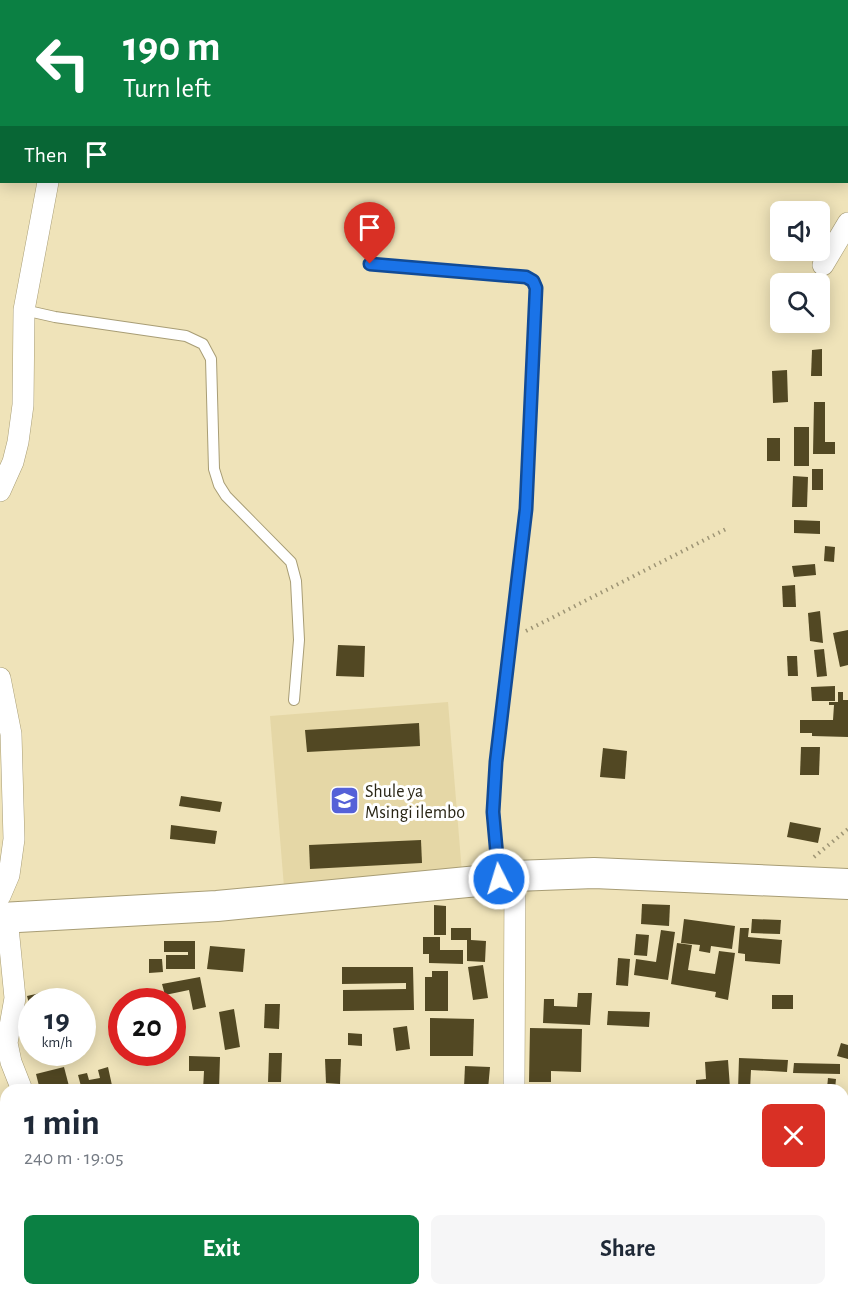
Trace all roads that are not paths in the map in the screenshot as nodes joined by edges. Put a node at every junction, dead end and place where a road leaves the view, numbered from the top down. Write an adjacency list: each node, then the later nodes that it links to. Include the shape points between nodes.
1 (48, 183): 5 (street)
2 (848, 223): 4 (street)
3 (370, 264): 9 (lane, via 526,277 536,288 526,509 493,812)
4 (823, 265)
5 (24, 310): 6 (street, via 23,405 13,462); 8 (lane, via 54,318 186,336 203,344 211,359 214,469 219,485 291,562 296,581 299,640)
6 (0, 491)
7 (0, 678): 11 (street, via 11,734 14,839)
8 (294, 700)
9 (507, 877): 10 (street, via 594,873); 11 (street, via 217,906); 13 (street)
10 (848, 884)
11 (2, 910): 12 (street, via 15,999 7,1043)
12 (19, 1084)
13 (514, 1084)

